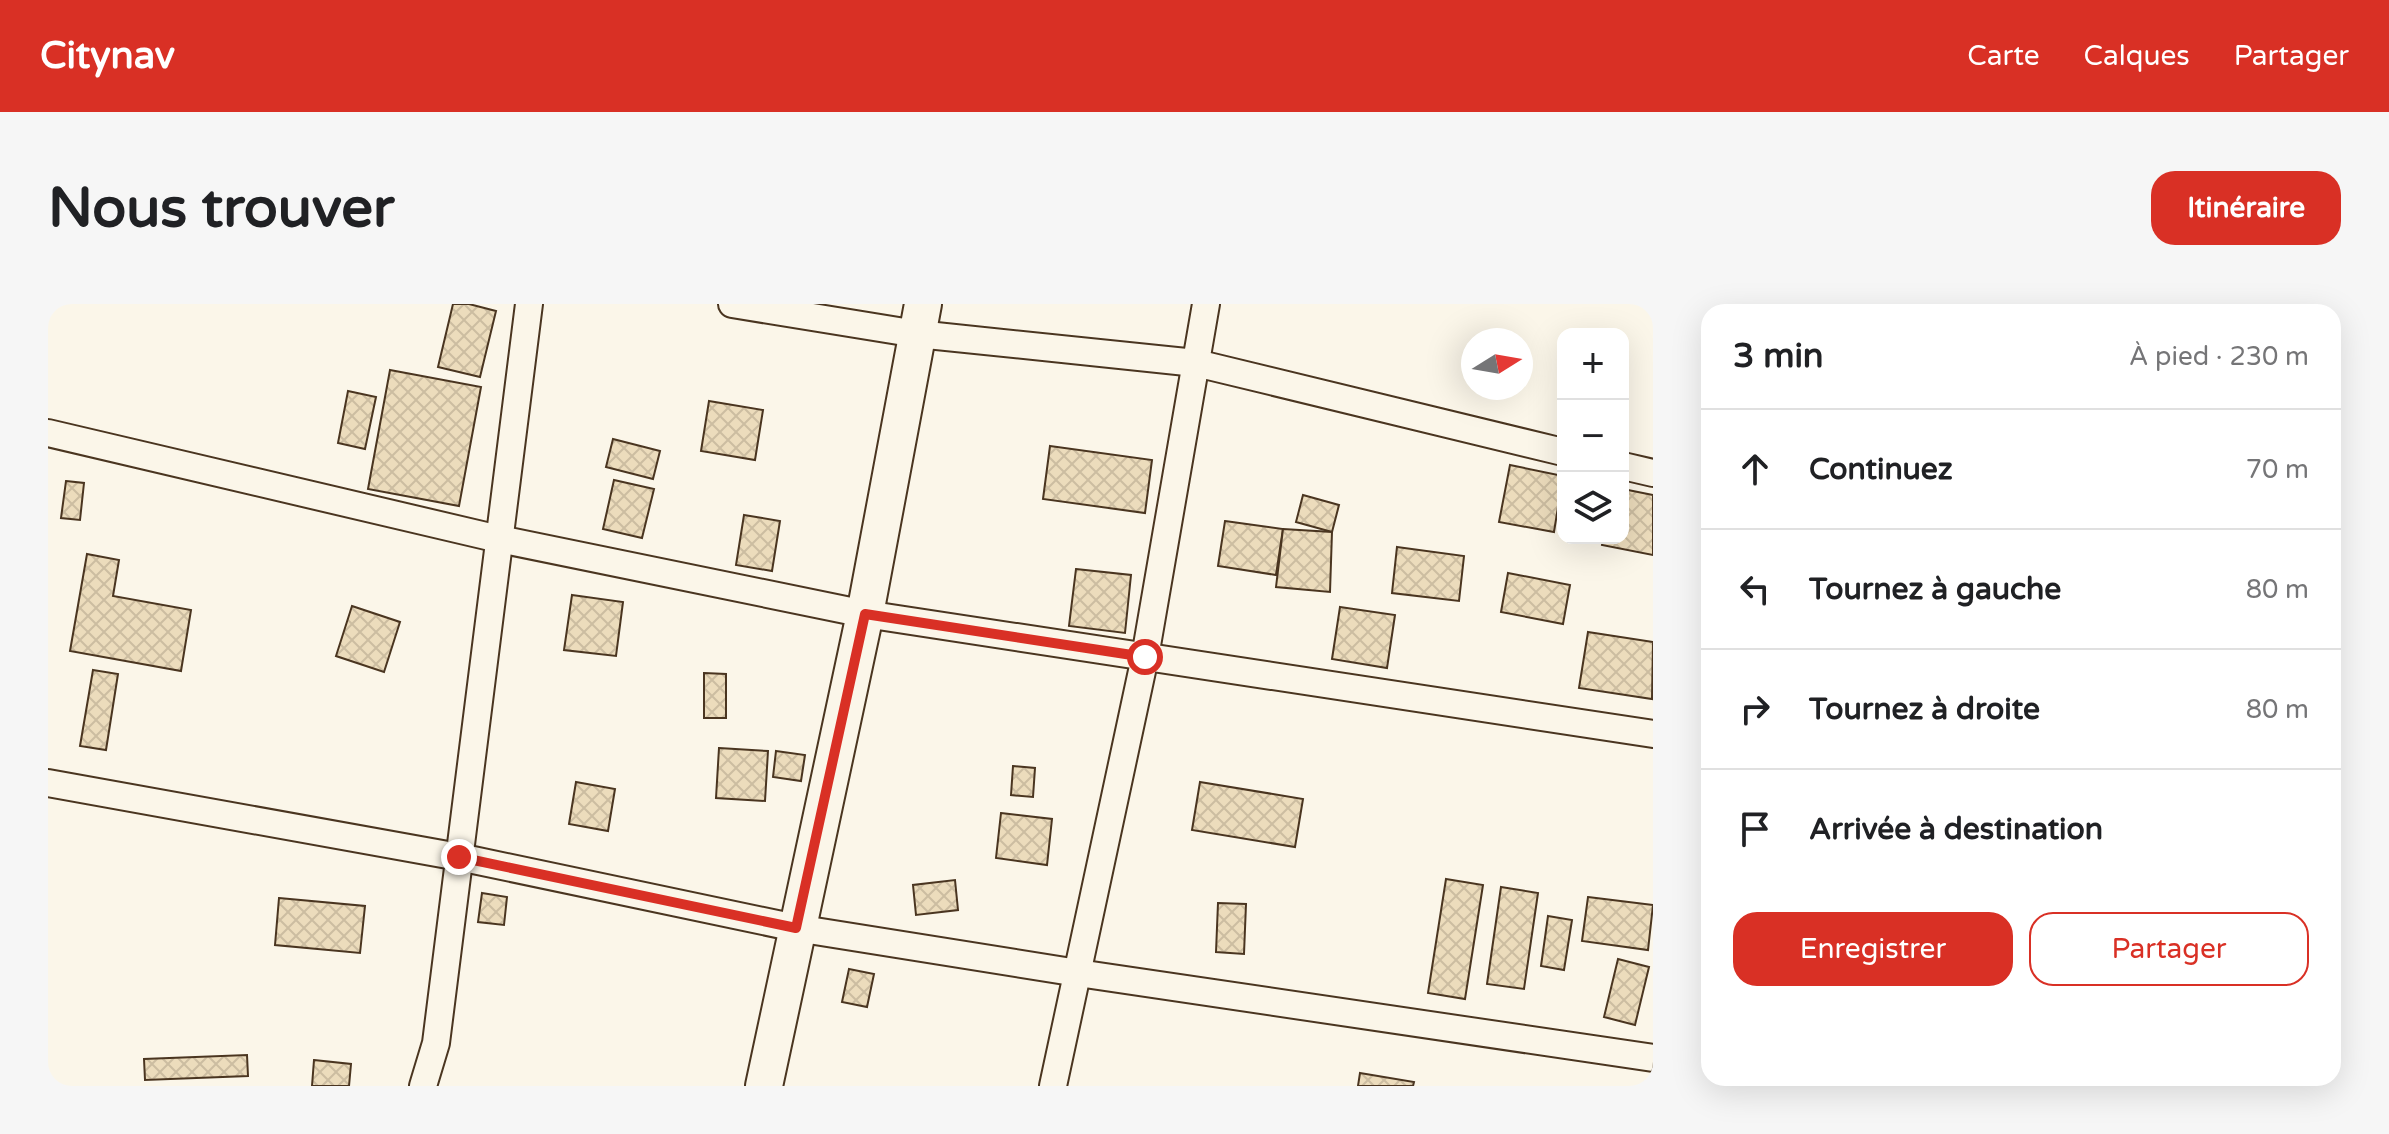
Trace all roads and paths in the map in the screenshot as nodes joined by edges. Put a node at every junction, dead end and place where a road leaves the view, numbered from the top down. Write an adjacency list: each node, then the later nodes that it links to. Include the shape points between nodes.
1 (529, 304): 10 (street)
2 (732, 304): 4 (street)
3 (1206, 304): 5 (street)
4 (920, 319): 5 (street); 11 (street)
5 (1196, 363): 7 (street); 12 (street)
6 (48, 433): 10 (street)
7 (1557, 451)
8 (1629, 467): 9 (street)
9 (1653, 473)
10 (499, 539): 11 (street); 15 (street)
11 (865, 614): 12 (street); 16 (street)
12 (1145, 657): 13 (street); 17 (street)
13 (1653, 734)
14 (48, 783): 15 (street)
15 (459, 857): 16 (street); 19 (street, via 436,1043)
16 (796, 928): 17 (street); 20 (street)
17 (1078, 973): 18 (street); 21 (street)
18 (1653, 1058)
19 (423, 1086)
20 (764, 1086)
21 (1053, 1086)

